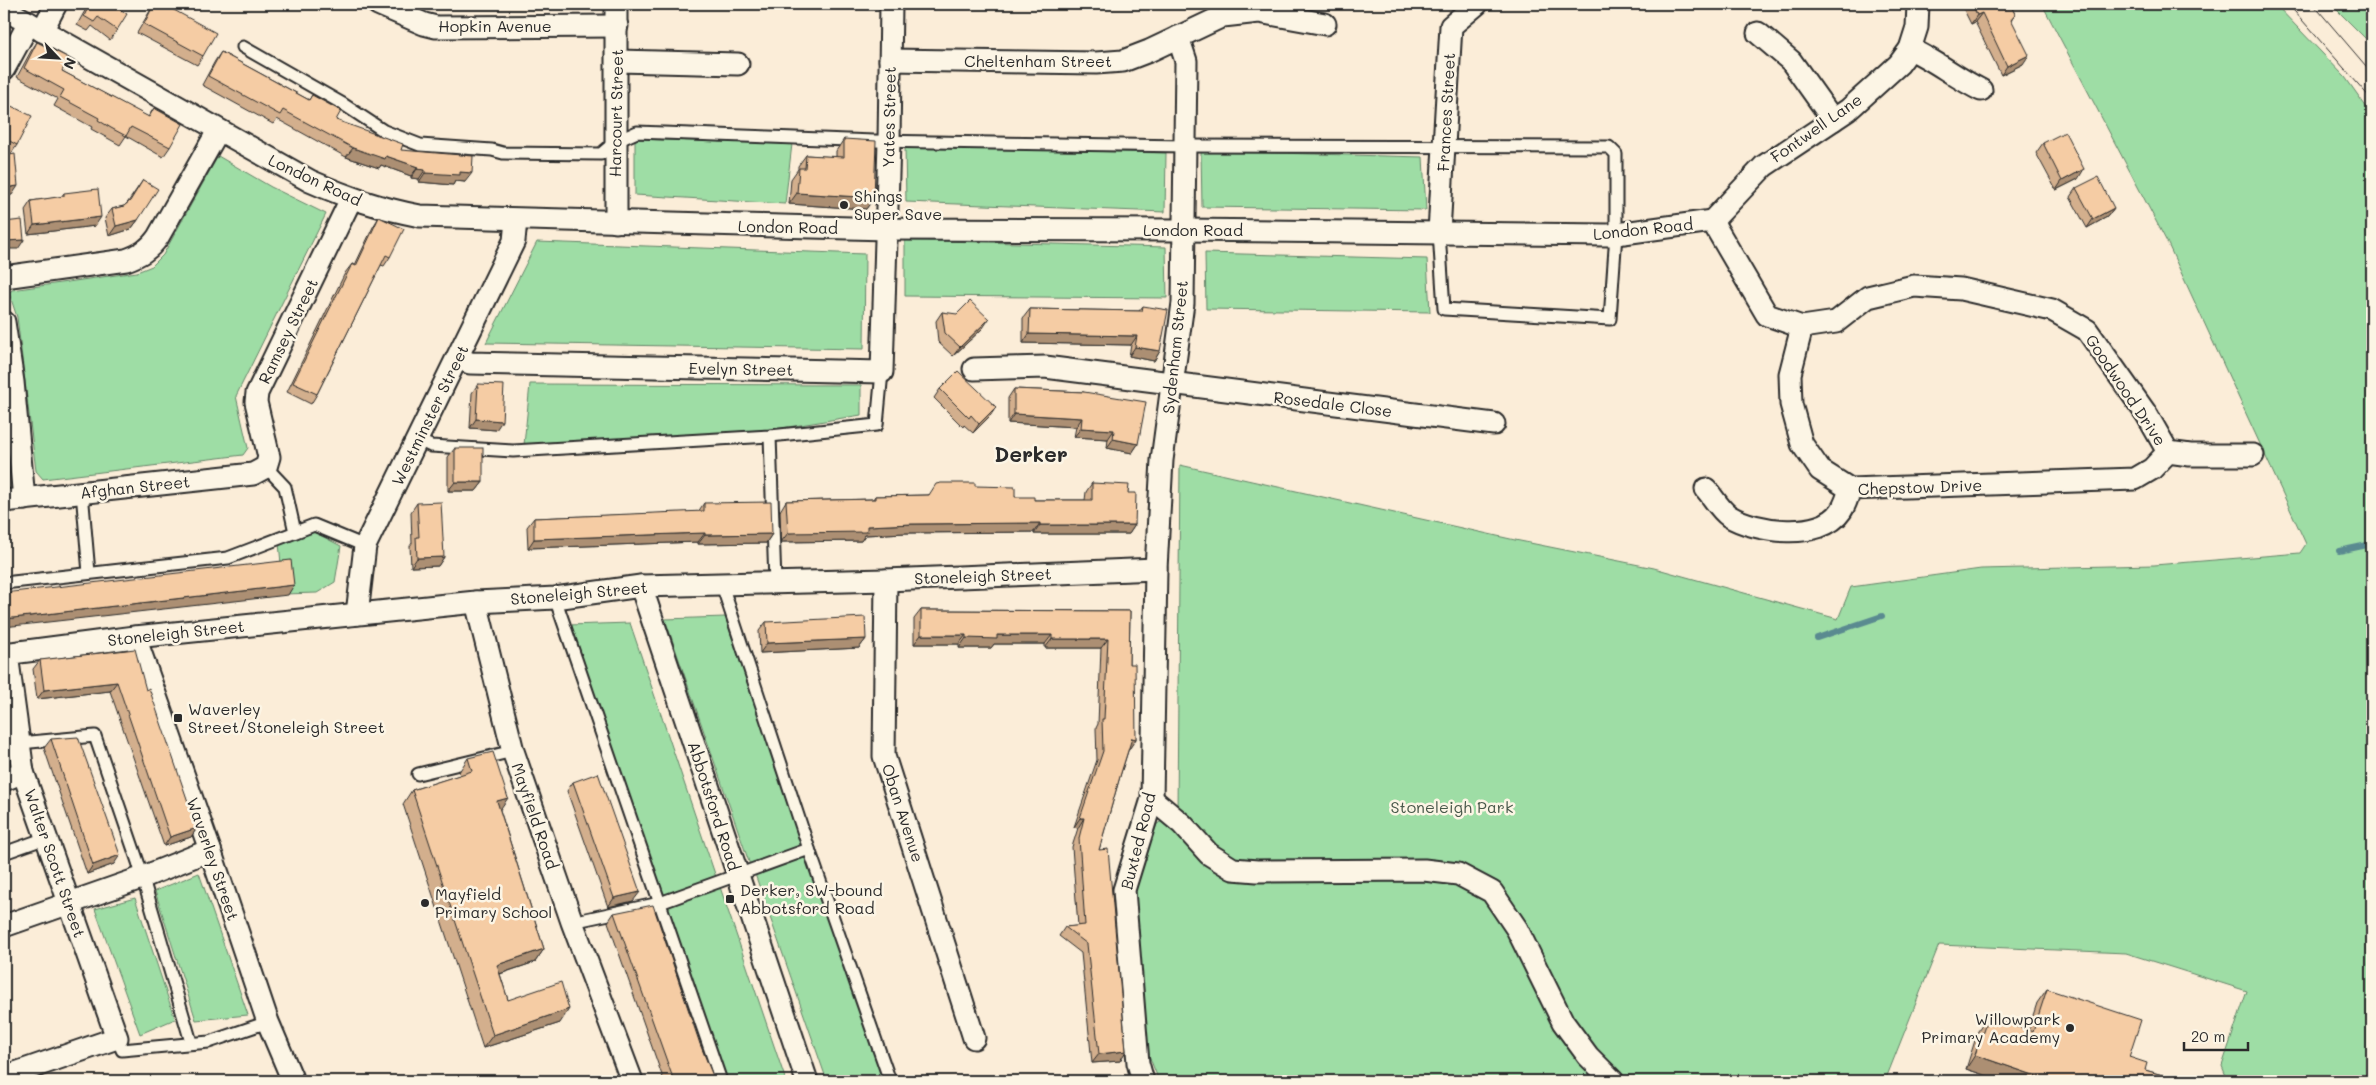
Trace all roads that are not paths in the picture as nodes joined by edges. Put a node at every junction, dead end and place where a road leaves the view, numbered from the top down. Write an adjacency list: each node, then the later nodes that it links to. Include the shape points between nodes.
1 (56, 4): 10 (street)
2 (378, 4): 9 (street, Hopkin Avenue, via 436,27)
3 (616, 4): 9 (street, Harcourt Street)
4 (891, 4): 15 (street, Yates Street)
5 (1477, 4): 25 (street, Frances Street, via 1452,26)
6 (1918, 4): 14 (street, Fontwell Lane, via 1917,27)
7 (4, 9): 10 (street, London Road)
8 (1325, 24): 12 (street, Cheltenham Street, via 1259,12 1223,16)
9 (617, 26): 16 (street, Harcourt Street)
10 (35, 27): 18 (street); 21 (street, London Road)
11 (1758, 33): 20 (street, via 1791,61)
12 (1178, 37): 15 (street, Cheltenham Street, via 1123,61); 24 (street, Sydenham Street, via 1186,61)
13 (243, 47): 23 (lane, via 384,131 420,145 503,153 601,154)
14 (1910, 49): 19 (street); 20 (street, Fontwell Lane, via 1899,64)
15 (890, 60): 22 (street, Yates Street)
16 (618, 61): 17 (street); 23 (street, Harcourt Street)
17 (738, 64)
18 (4, 69)
19 (1980, 90)
20 (1833, 120): 28 (street, Fontwell Lane, via 1764,166)
21 (218, 131): 26 (street, London Road, via 310,181); 34 (street, via 158,237 139,256)
22 (889, 141): 23 (lane, via 637,132); 24 (lane); 30 (street, Yates Street)
23 (615, 142): 29 (street, Harcourt Street)
24 (1185, 146): 25 (lane); 31 (street, Sydenham Street)
25 (1444, 147): 32 (street, Frances Street); 33 (lane, via 1612,148 1616,154)
26 (351, 199): 27 (street, London Road, via 420,216); 46 (street, Ramsey Street, via 257,394 269,457)
27 (516, 220): 29 (street, London Road); 37 (street, Westminster Street, via 514,241)
28 (1712, 221): 33 (street, London Road); 36 (street, Goodwood Drive, via 1767,315)
29 (616, 222): 30 (street, London Road)
30 (886, 229): 31 (street, London Road); 39 (street)
31 (1184, 230): 32 (street, London Road); 40 (street, Sydenham Street, via 1183,303)
32 (1439, 232): 33 (street, London Road); 33 (lane, via 1444,309 1610,319)
33 (1616, 234)
34 (4, 277)
35 (4, 322): 50 (street, via 13,382)
36 (1802, 326): 44 (street, Goodwood Drive, via 1836,322 1868,297 1914,286 1961,289 2052,310 2087,330 2147,415); 48 (street, Chepstow Drive, via 1790,374 1791,404 1802,444 1820,470)
37 (458, 358): 39 (street, Evelyn Street, via 470,363); 43 (street, Westminster Street)
38 (974, 369): 40 (street, Rosedale Close, via 1045,367)
39 (882, 372): 42 (lane, via 877,425)
40 (1172, 384): 41 (street, Rosedale Close); 53 (street, Sydenham Street, via 1162,460)
41 (1494, 424)
42 (770, 436): 43 (lane, via 513,451 431,446); 57 (lane)
43 (418, 440): 52 (street, Westminster Street)
44 (2168, 452): 45 (street, Goodwood Drive); 48 (street, Chepstow Drive, via 2152,469 2135,479)
45 (2253, 455)
46 (266, 467): 49 (street, Afghan Street, via 253,474); 51 (lane, via 285,486)
47 (1706, 489): 48 (street, via 1728,515 1763,528 1784,531 1814,528 1830,521 1841,512)
48 (1850, 489)
49 (82, 492): 50 (street, Afghan Street); 54 (lane)
50 (14, 500)
51 (295, 532): 52 (lane, via 314,525); 54 (lane, via 228,558)
52 (365, 546): 62 (street, Westminster Street)
53 (1156, 569): 55 (street, Stoneleigh Street); 69 (street, Buxted Road)
54 (89, 574): 56 (lane)
55 (886, 580): 57 (street, Stoneleigh Street); 82 (street, Oban Avenue, via 884,756)
56 (4, 583)
57 (775, 583): 58 (street, Stoneleigh Street)
58 (722, 585): 59 (street, Stoneleigh Street); 71 (lane)
59 (641, 586): 60 (street, Stoneleigh Street); 74 (street, Abbotsford Road)
60 (555, 598): 61 (street, Stoneleigh Street); 77 (lane)
61 (476, 602): 62 (street, Stoneleigh Street); 66 (street, Mayfield Road)
62 (357, 614): 63 (street, Stoneleigh Street)
63 (135, 637): 64 (street, Stoneleigh Street); 72 (street, Waverley Street)
64 (5, 654): 65 (street, Walter Scott Street)
65 (20, 743): 68 (street, Walter Scott Street); 75 (lane, via 95,736)
66 (513, 752): 67 (lane); 78 (street, Mayfield Road)
67 (418, 774)
68 (13, 776): 70 (street, Walter Scott Street)
69 (1152, 799): 90 (street, Buxted Road, via 1124,890 1138,1062); 91 (street, via 1182,824 1209,854 1233,869 1424,870 1458,874 1492,892 1517,929 1563,1022)
70 (46, 838): 73 (lane); 76 (street, Walter Scott Street)
71 (809, 849): 74 (lane); 89 (lane)
72 (210, 850): 75 (street); 80 (street, Waverley Street)
73 (4, 853)
74 (738, 876): 77 (lane); 88 (street, Abbotsford Road)
75 (141, 878): 76 (street); 83 (lane)
76 (69, 903): 79 (street); 81 (street, Walter Scott Street)
77 (660, 903): 78 (lane); 87 (lane)
78 (572, 922): 86 (street, Mayfield Road)
79 (4, 926)
80 (268, 1022): 83 (lane, via 209,1042); 85 (street, Waverley Street)
81 (117, 1038): 83 (lane, via 122,1050); 84 (street)
82 (974, 1038)
83 (191, 1042)
84 (4, 1077)
85 (293, 1081)
86 (632, 1081)
87 (721, 1081)
88 (807, 1081)
89 (890, 1081)
90 (1143, 1081)
91 (1612, 1081)

